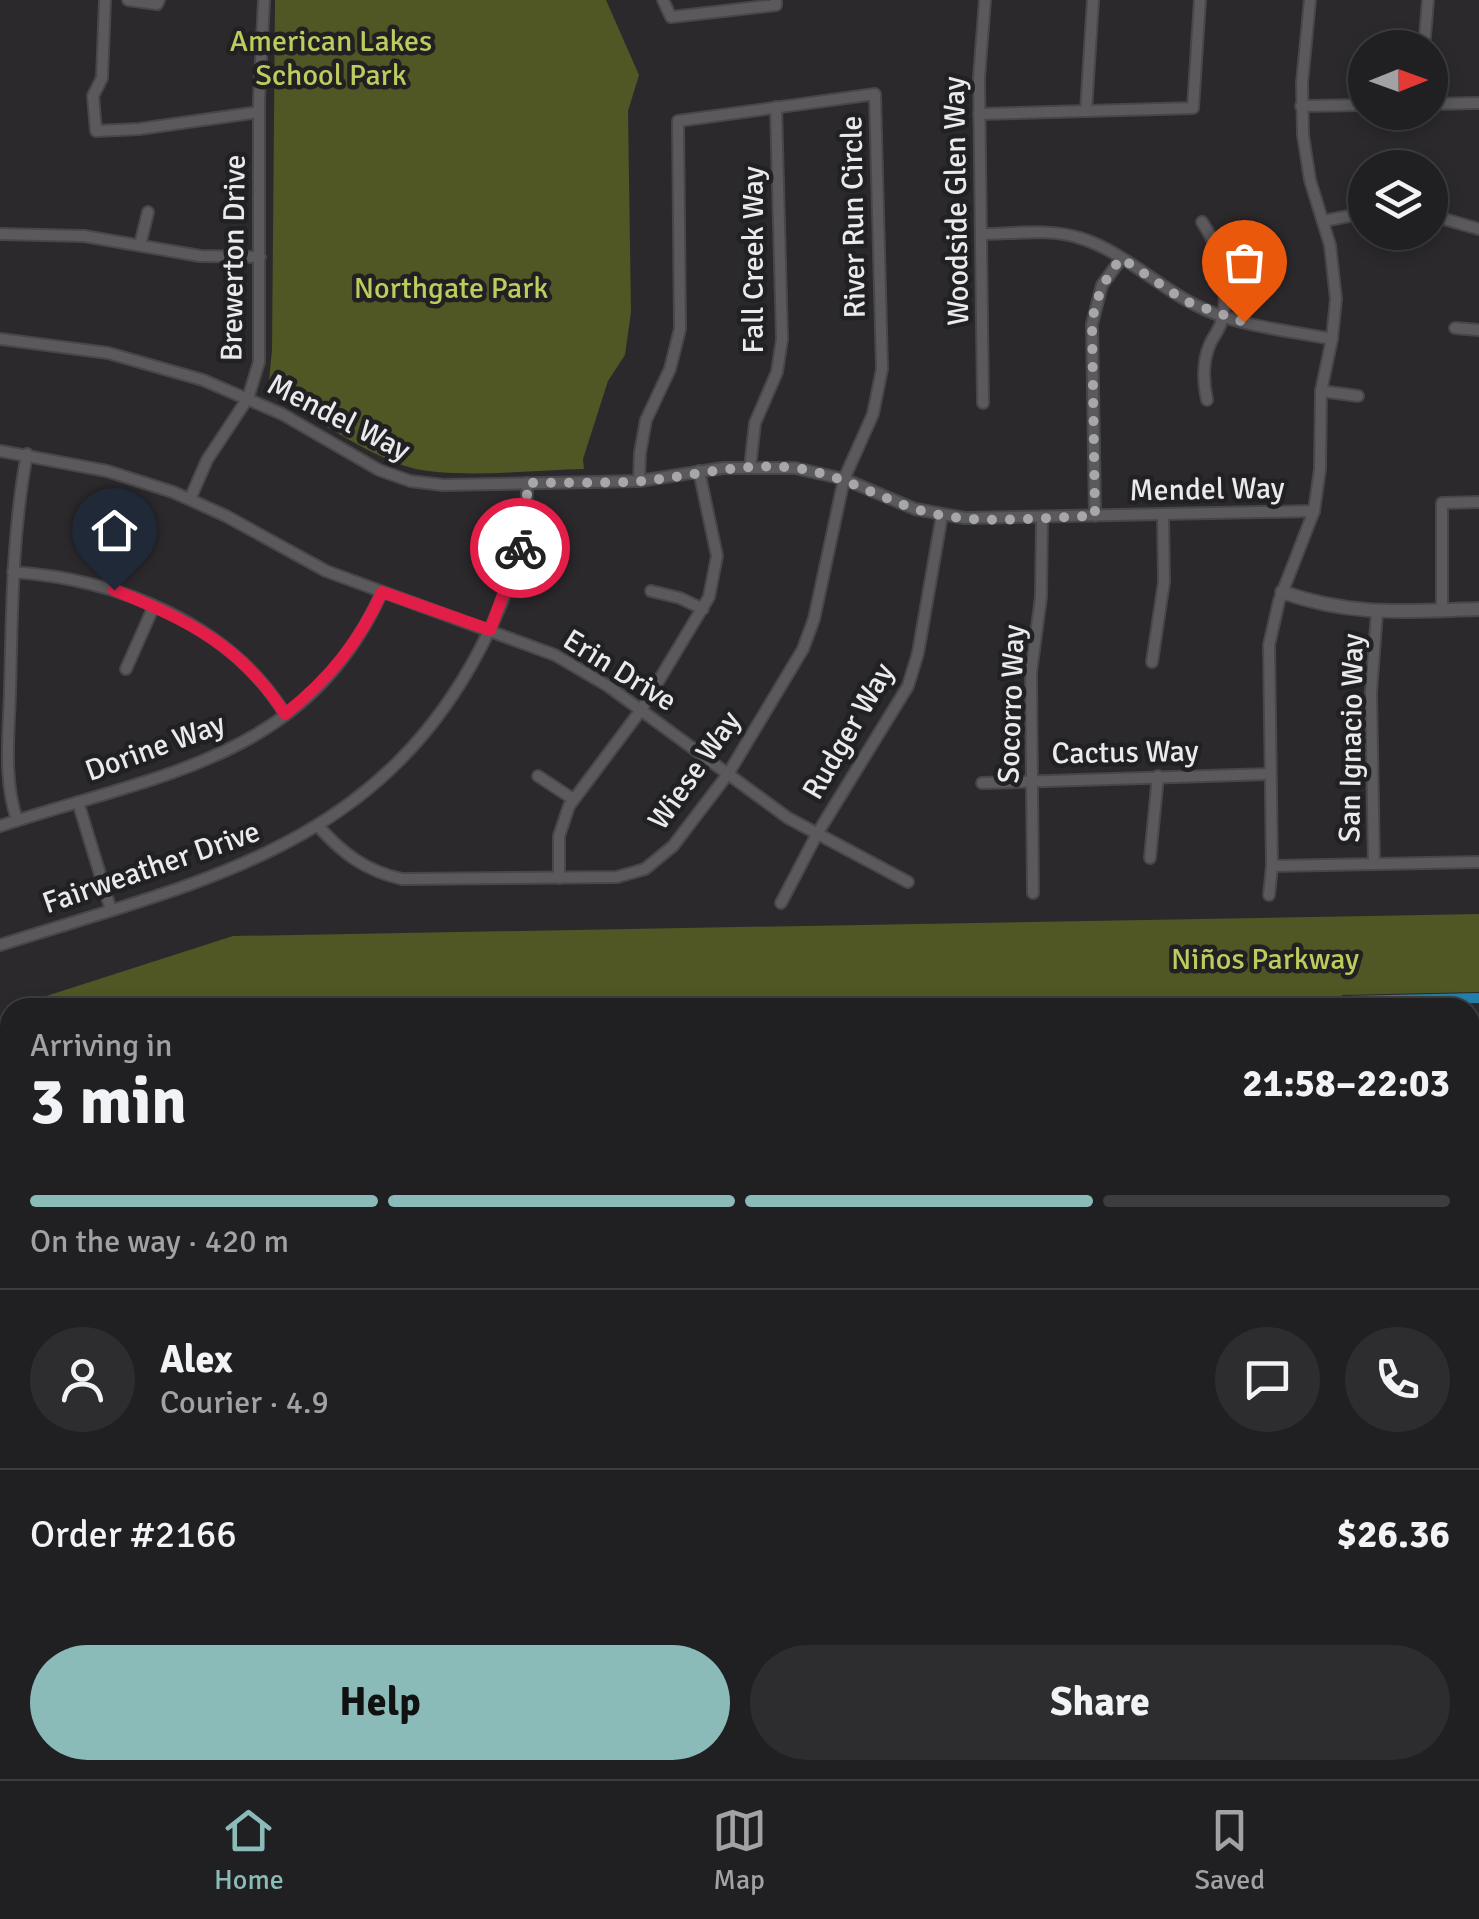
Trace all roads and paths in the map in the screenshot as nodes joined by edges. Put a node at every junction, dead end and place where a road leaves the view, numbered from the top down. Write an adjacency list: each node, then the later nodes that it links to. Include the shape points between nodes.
1 (105, 0): 19 (street, via 96,131)
2 (128, 0): 3 (street)
3 (158, 0)
4 (264, 0): 19 (street, Brewerton Drive)
5 (663, 0): 6 (street, via 671,17)
6 (776, 0)
7 (985, 0): 20 (street, Woodside Glen Way)
8 (1093, 0): 18 (street)
9 (1200, 0): 18 (street, via 1193,108)
10 (1310, 0): 16 (street)
11 (1428, 0): 12 (street)
12 (1426, 30)
13 (1479, 103): 14 (street)
14 (1448, 104)
15 (1348, 105): 16 (street)
16 (1301, 106): 24 (street)
17 (776, 107): 44 (street, Fall Creek Way, via 782,339 777,372 755,424); 46 (street, River Run Circle, via 875,94 880,384); 47 (street, River Run Circle, via 678,121 680,329 646,420)
18 (1086, 111): 20 (street)
19 (259, 112): 30 (street, Brewerton Drive)
20 (979, 114): 28 (street, Woodside Glen Way)
21 (148, 212): 29 (street)
22 (1348, 216): 24 (street)
23 (1448, 220): 26 (street)
24 (1322, 221): 36 (street, via 1336,283)
25 (1202, 222): 32 (street, via 1221,270)
26 (1479, 229)
27 (0, 234): 29 (street)
28 (981, 234): 31 (street, via 1070,236); 41 (street, Woodside Glen Way)
29 (140, 245): 30 (street, via 200,256)
30 (260, 256): 39 (street, Brewerton Drive, via 260,347)
31 (1121, 258): 32 (street, via 1185,301); 54 (street, via 1102,285 1092,324)
32 (1222, 316): 36 (street); 40 (street, via 1204,367)
33 (1454, 328): 34 (street)
34 (1479, 330)
35 (0, 339): 39 (street, Mendel Way, via 124,357)
36 (1332, 339): 37 (street)
37 (1321, 391): 38 (street); 51 (street)
38 (1358, 396)
39 (248, 398): 48 (street, Mendel Way, via 394,476 443,485); 49 (street, Brewerton Drive)
40 (1207, 400)
41 (983, 403)
42 (0, 451): 43 (street, Erin Drive)
43 (27, 454): 49 (street, Erin Drive); 56 (street)
44 (750, 467): 45 (street, Mendel Way); 46 (street, Mendel Way)
45 (699, 471): 47 (street, Mendel Way); 61 (street, via 717,556)
46 (844, 479): 53 (street, Mendel Way); 70 (street, Wiese Way, via 809,634)
47 (639, 481): 48 (street, Mendel Way)
48 (527, 483): 65 (street, Fairweather Drive, via 522,543)
49 (190, 499): 58 (street, Erin Drive, via 326,571)
50 (1479, 502): 62 (street, via 1442,503)
51 (1314, 512): 52 (street, Mendel Way); 59 (street)
52 (1163, 514): 54 (street, Mendel Way); 66 (street, via 1164,582)
53 (942, 516): 55 (street, Mendel Way); 81 (street, Rudger Way, via 908,686)
54 (1095, 516): 55 (street, Mendel Way)
55 (1042, 517): 74 (street, Socorro Way, via 1041,597 1030,672)
56 (13, 572): 60 (street, via 85,582); 78 (street, via 8,778)
57 (651, 591): 61 (street)
58 (382, 592): 65 (street, Erin Drive); 69 (street, Dorine Way, via 340,664)
59 (1282, 592): 64 (street); 71 (street, via 1269,645)
60 (154, 606): 67 (street); 69 (street, via 235,654)
61 (703, 609): 68 (street)
62 (1442, 610): 63 (street); 64 (street)
63 (1479, 610)
64 (1377, 612): 84 (street, San Ignacio Way, via 1371,692)
65 (490, 630): 68 (street, Erin Drive, via 568,662); 80 (street, Fairweather Drive, via 412,747)
66 (1152, 662)
67 (126, 668)
68 (642, 710): 70 (street, Erin Drive); 76 (street)
69 (285, 714): 77 (street, Dorine Way, via 206,762)
70 (728, 774): 81 (street, Erin Drive); 86 (street, Wiese Way, via 657,862 617,877)
71 (1270, 774): 73 (street, Cactus Way); 85 (street)
72 (538, 776): 76 (street)
73 (1158, 776): 74 (street, Cactus Way); 82 (street)
74 (1032, 779): 75 (street, Cactus Way); 88 (street, Socorro Way)
75 (982, 782)
76 (573, 800): 86 (street, via 559,836)
77 (78, 802): 78 (street, Dorine Way); 91 (street)
78 (17, 820): 79 (street, Dorine Way)
79 (0, 826)
80 (318, 826): 86 (street, Wiese Way, via 355,861 402,879); 91 (street, Fairweather Drive, via 251,862)
81 (817, 834): 87 (street, Erin Drive); 90 (street, Rudger Way)
82 (1150, 858)
83 (1479, 862): 84 (street)
84 (1374, 864): 85 (street)
85 (1272, 866): 89 (street)
86 (559, 878)
87 (908, 882)
88 (1033, 893)
89 (1268, 895)
90 (781, 903)
91 (111, 910): 92 (street, Fairweather Drive)
92 (0, 945)

